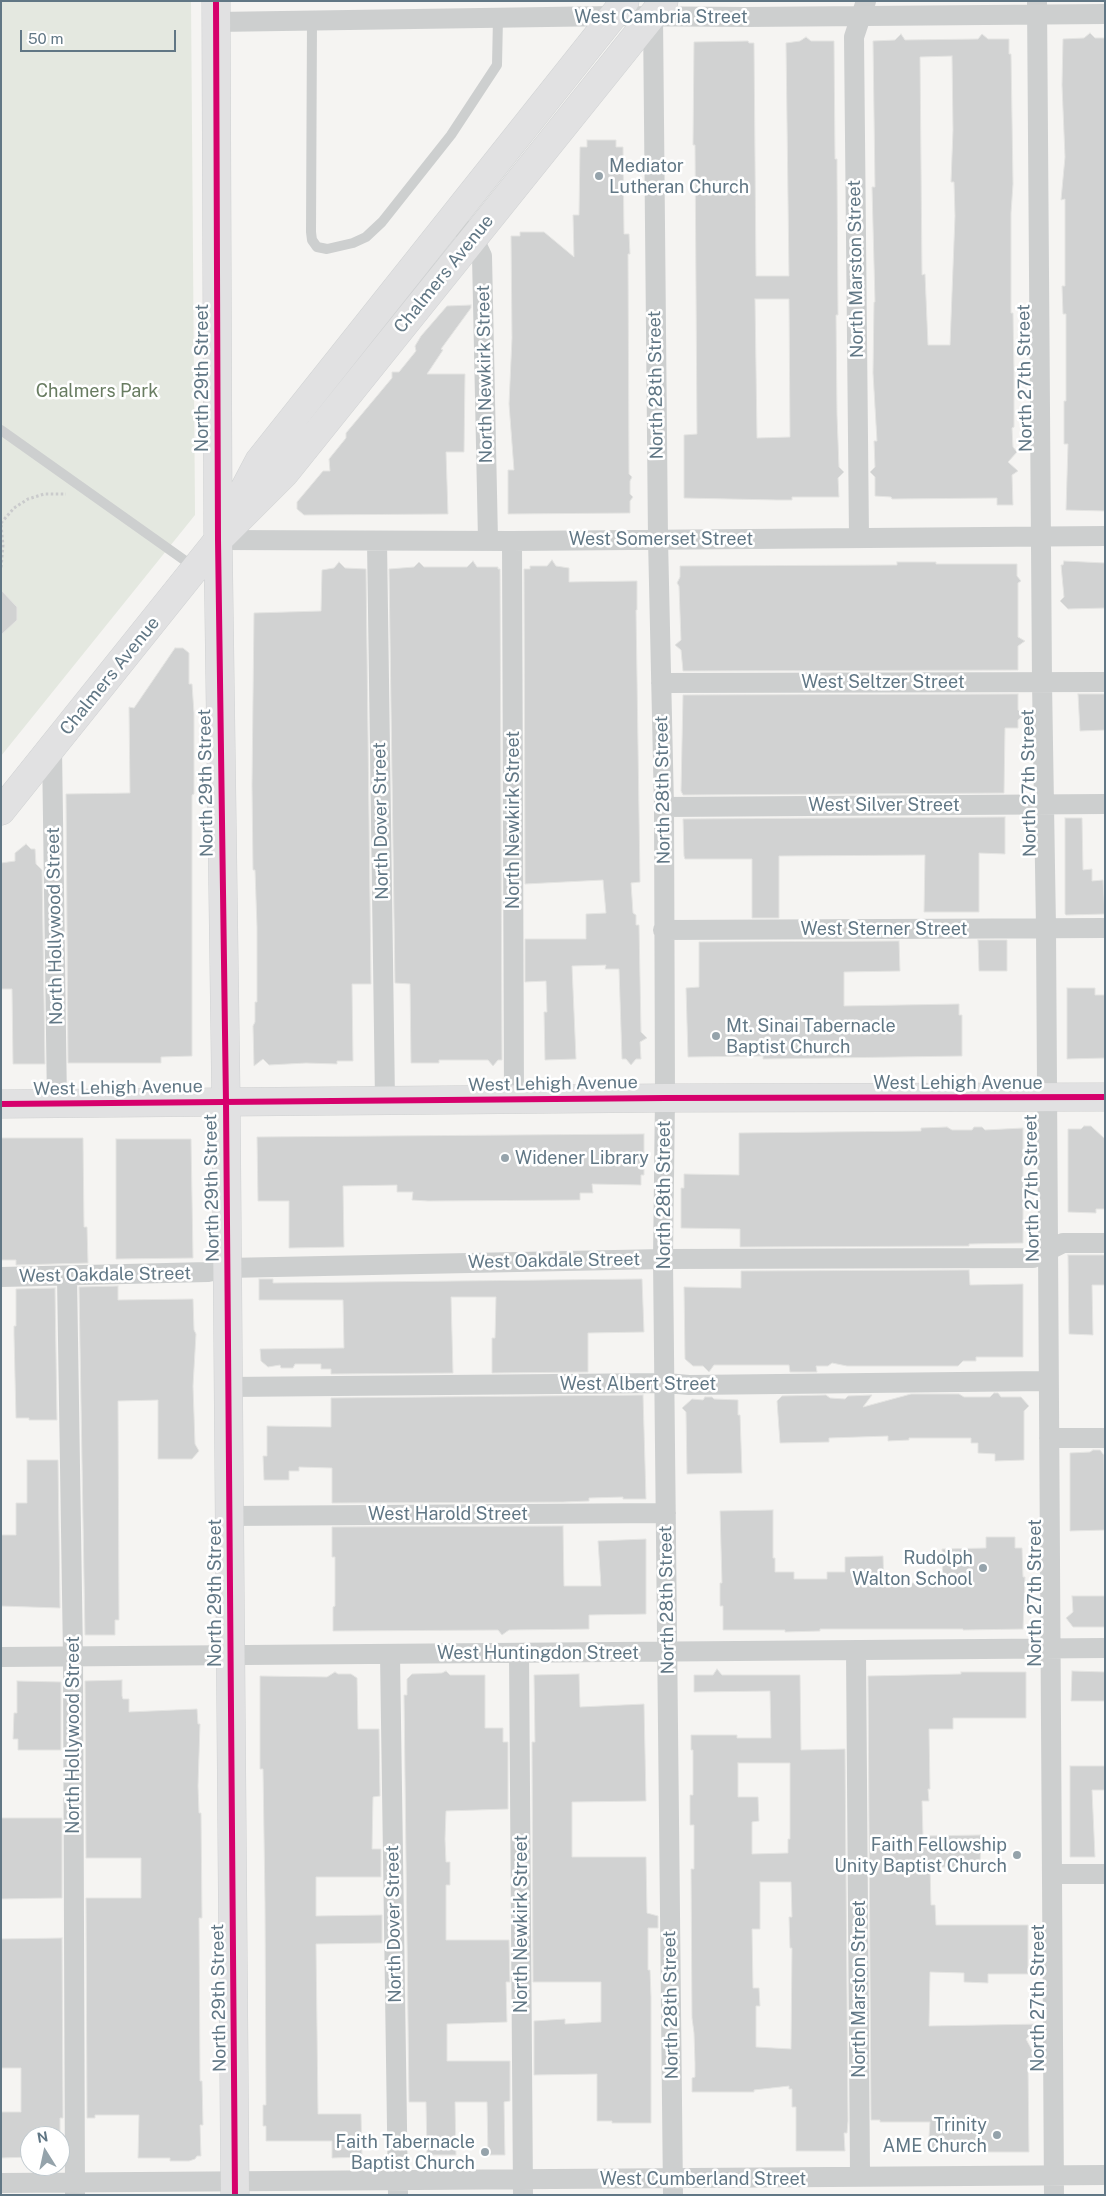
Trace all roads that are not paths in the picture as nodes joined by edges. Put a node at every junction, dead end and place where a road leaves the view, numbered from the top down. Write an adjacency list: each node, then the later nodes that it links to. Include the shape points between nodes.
1 (657, 6): 3 (street, West Cambria Street); 4 (street, West Cambria Street); 10 (street, Chalmers Avenue); 15 (street, North 28th Street)
2 (1037, 8): 4 (street, West Cambria Street); 6 (street, West Cambria Street); 13 (street, North 27th Street)
3 (619, 9): 7 (street, West Cambria Street); 9 (street, Chalmers Avenue)
4 (864, 9): 14 (street, North Marston Street, via 854,37)
5 (216, 11): 8 (street, West Cambria Street); 16 (street, North 29th Street)
6 (1105, 14)
7 (498, 18): 8 (street, West Cambria Street); 8 (lane, via 497,65 451,135 382,222 366,237 353,244 327,249 317,247 311,232)
8 (312, 21)
9 (451, 220): 10 (street, North Newkirk Street); 16 (street, Chalmers Avenue, via 259,461)
10 (473, 238): 16 (street, Chalmers Avenue, via 285,473); 17 (street, North Newkirk Street, via 482,256)
11 (1, 430): 20 (lane)
12 (1105, 536): 13 (street, West Somerset Street)
13 (1042, 537): 14 (street, West Somerset Street); 21 (street, North 27th Street)
14 (859, 538): 15 (street, West Somerset Street)
15 (658, 539): 18 (street, West Somerset Street); 23 (street, North 28th Street)
16 (218, 540): 19 (street, West Somerset Street); 20 (street, Chalmers Avenue); 37 (street, North 29th Street)
17 (488, 540): 18 (street, West Somerset Street); 19 (street, West Somerset Street)
18 (512, 540): 35 (street, North Newkirk Street)
19 (377, 541): 36 (street, North Dover Street)
20 (196, 568): 24 (street, Chalmers Avenue)
21 (1042, 682): 22 (street, West Seltzer Street); 23 (street, West Seltzer Street); 25 (street, North 27th Street)
22 (1105, 682)
23 (661, 683): 27 (street, North 28th Street)
24 (52, 748): 28 (street, Chalmers Avenue); 39 (street, North Hollywood Street)
25 (1044, 804): 26 (street, West Silver Street); 27 (street, West Silver Street); 29 (street, North 27th Street)
26 (1105, 804)
27 (664, 807): 31 (street, North 28th Street)
28 (1, 811)
29 (1046, 928): 30 (street, West Sterner Street); 31 (street, West Sterner Street); 33 (street, North 27th Street)
30 (1105, 928)
31 (663, 930): 32 (street, North 28th Street)
32 (665, 1098): 33 (street, West Lehigh Avenue); 35 (street, West Lehigh Avenue); 42 (street, North 28th Street)
33 (1046, 1098): 34 (street, West Lehigh Avenue); 41 (street, North 27th Street)
34 (1105, 1098)
35 (514, 1099): 36 (street, West Lehigh Avenue)
36 (385, 1101): 37 (street, West Lehigh Avenue)
37 (226, 1102): 39 (street, West Lehigh Avenue); 43 (street, North 29th Street)
38 (1, 1104): 39 (street, West Lehigh Avenue)
39 (58, 1104)
40 (1105, 1243): 41 (street, West Oakdale Street, via 1063,1243)
41 (1048, 1250): 42 (street, West Oakdale Street, via 1033,1258); 46 (street, North 27th Street)
42 (663, 1259): 43 (street, West Oakdale Street); 47 (street, North 28th Street)
43 (227, 1268): 45 (street, West Oakdale Street, via 208,1272); 48 (street, North 29th Street)
44 (1, 1276): 45 (street, West Oakdale Street)
45 (67, 1276): 61 (street, North Hollywood Street)
46 (1048, 1381): 47 (street, West Albert Street, via 689,1385); 49 (street, North 27th Street)
47 (666, 1382): 48 (street, West Albert Street); 51 (street, North 28th Street)
48 (228, 1387): 52 (street, North 29th Street)
49 (1049, 1438): 50 (street); 54 (street, North 27th Street)
50 (1105, 1438)
51 (666, 1513): 52 (street, West Harold Street); 56 (street, North 28th Street)
52 (229, 1516): 59 (street, North 29th Street)
53 (1105, 1648): 54 (street, West Huntingdon Street)
54 (1050, 1649): 55 (street, West Huntingdon Street); 62 (street, North 27th Street)
55 (856, 1650): 56 (street, West Huntingdon Street); 65 (street, North Marston Street)
56 (668, 1652): 57 (street, West Huntingdon Street); 69 (street, North 28th Street)
57 (519, 1653): 58 (street, West Huntingdon Street); 72 (street, North Newkirk Street)
58 (390, 1654): 59 (street, West Huntingdon Street); 71 (street, North Dover Street)
59 (230, 1656): 61 (street, West Huntingdon Street); 70 (street, North 29th Street)
60 (1, 1657): 61 (street, West Huntingdon Street)
61 (73, 1657): 73 (street, North Hollywood Street)
62 (1053, 1874): 63 (street); 67 (street, North 27th Street)
63 (1105, 1874)
64 (1105, 2175): 67 (street, West Cumberland Street)
65 (860, 2177): 67 (street, West Cumberland Street); 68 (street, West Cumberland Street)
66 (1, 2183): 73 (street, West Cumberland Street)
67 (1054, 2185)
68 (828, 2186): 69 (street, West Cumberland Street)
69 (673, 2187): 72 (street, West Cumberland Street)
70 (235, 2188): 71 (street, West Cumberland Street); 73 (street, West Cumberland Street)
71 (398, 2188): 72 (street, West Cumberland Street)
72 (523, 2188)
73 (75, 2189)

